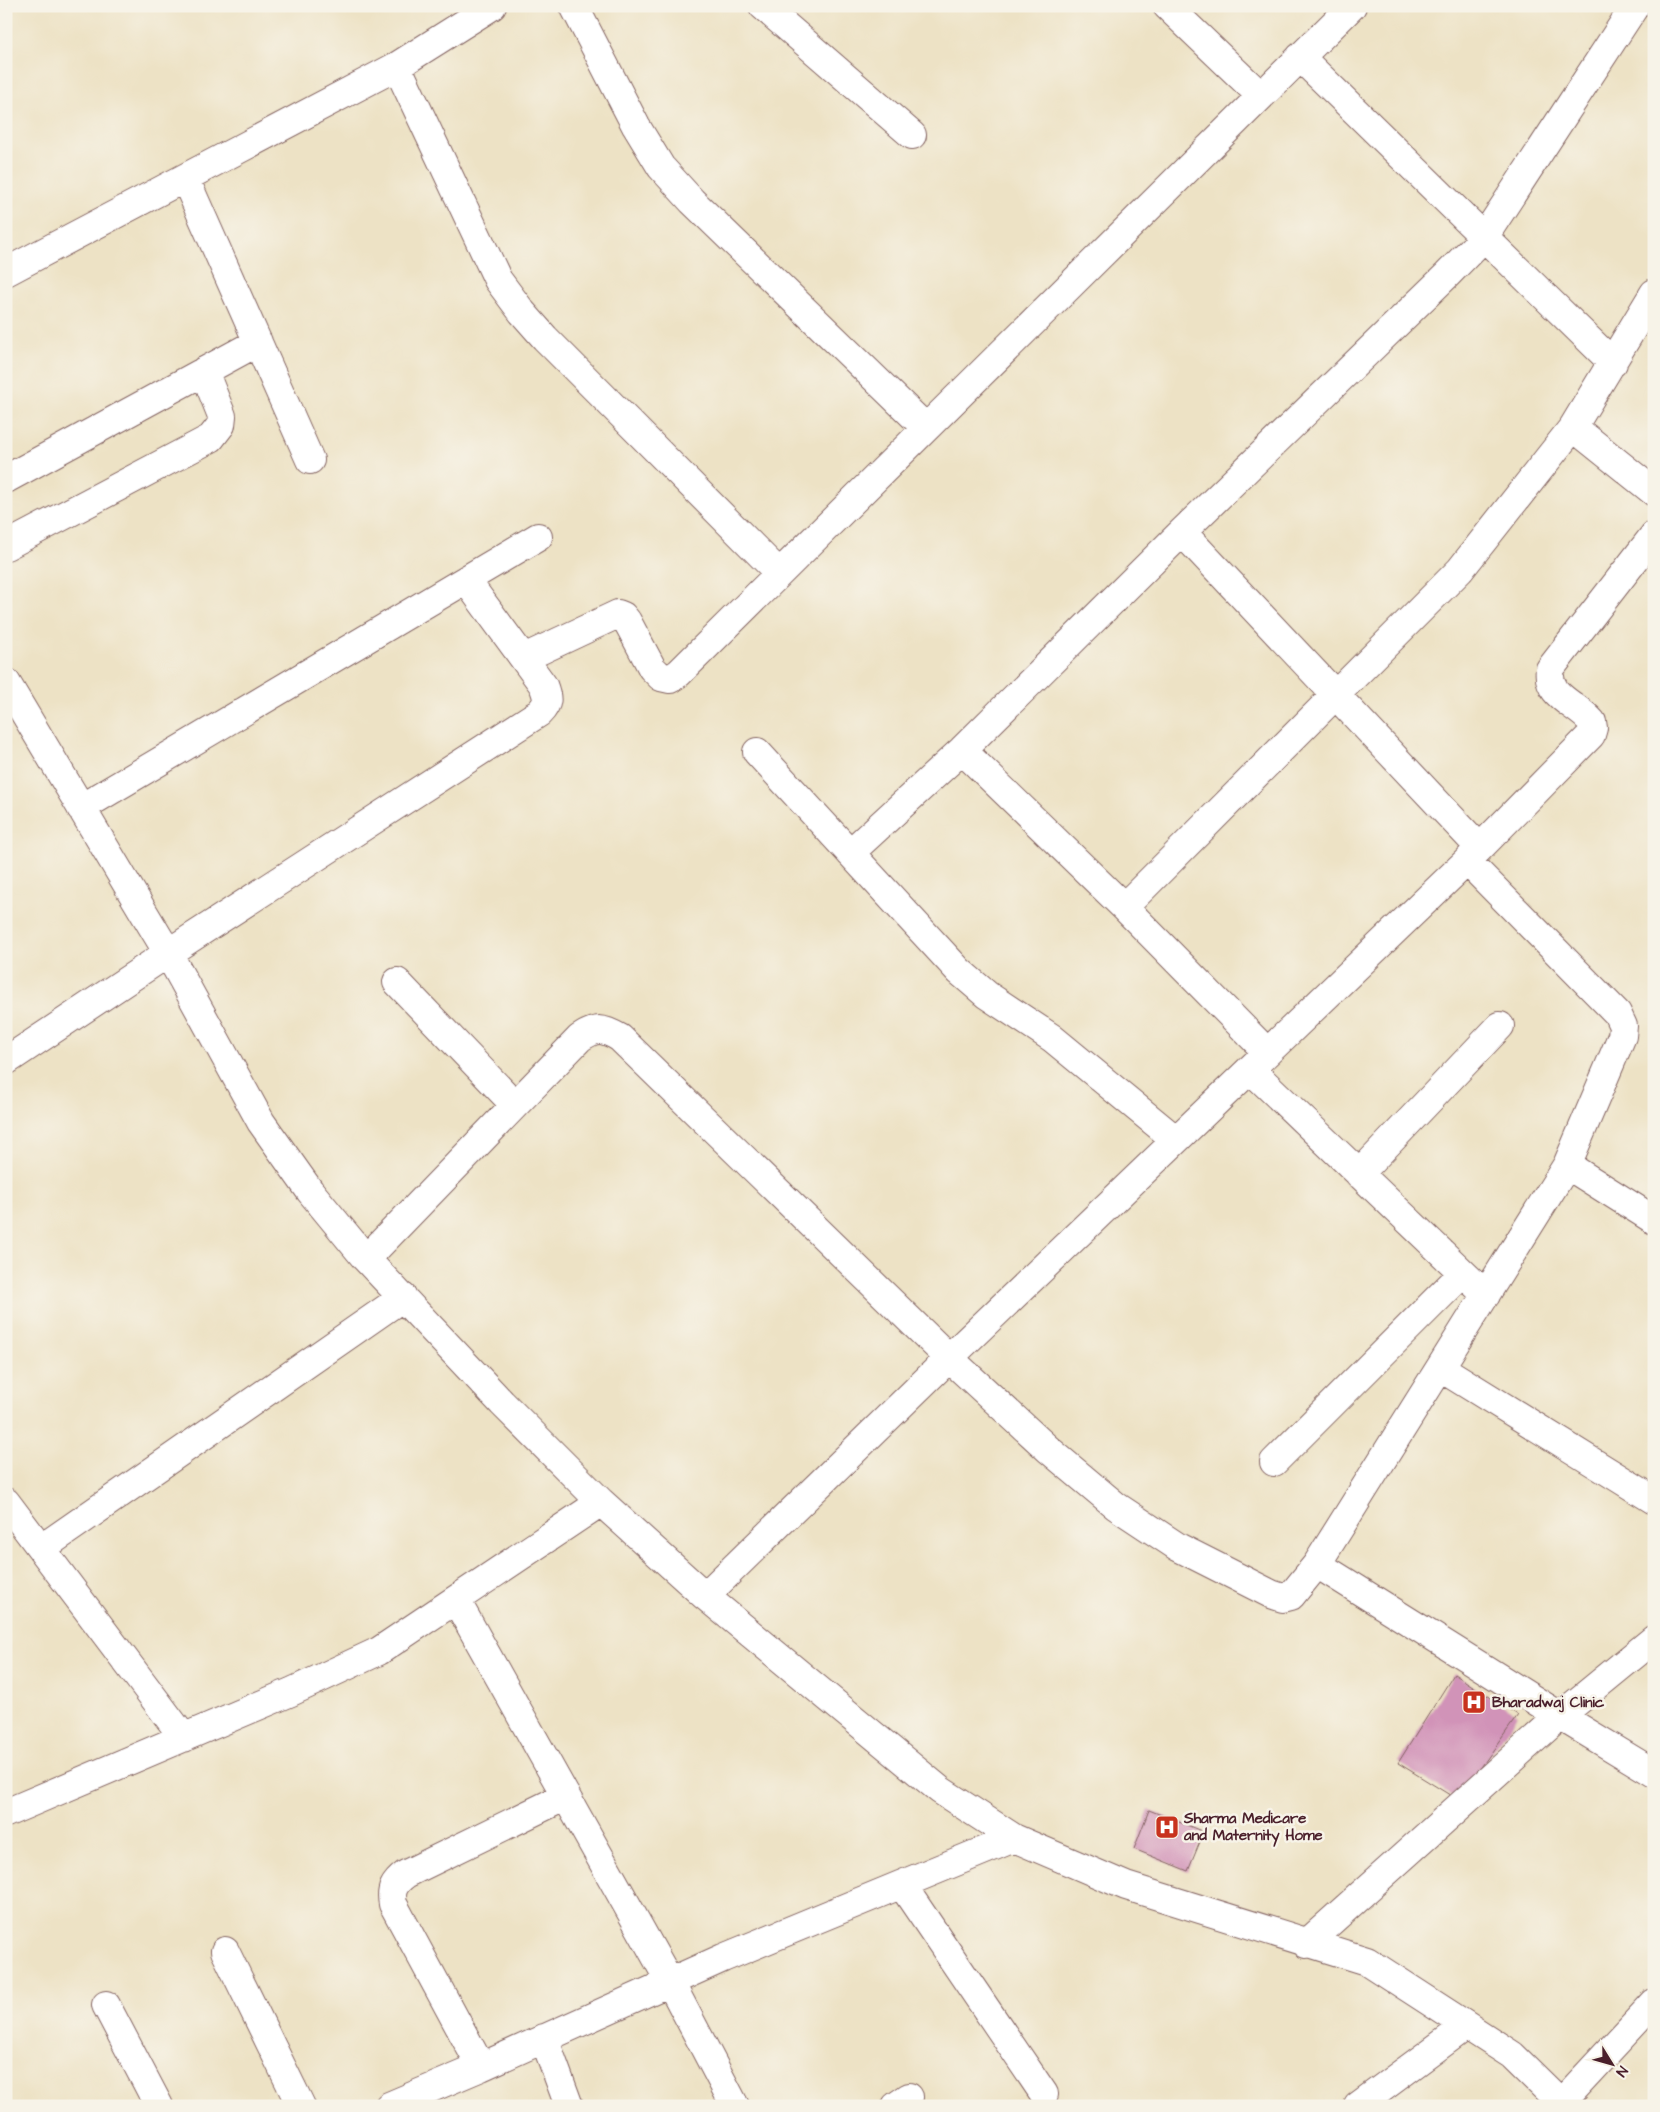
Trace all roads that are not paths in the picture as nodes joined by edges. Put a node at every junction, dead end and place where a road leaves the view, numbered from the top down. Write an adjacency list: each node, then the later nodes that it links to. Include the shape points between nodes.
1 (574, 6): 19 (street, via 636,126 661,167)
2 (763, 6): 10 (street)
3 (1167, 6): 9 (street)
4 (1352, 6): 7 (street)
5 (1635, 6): 12 (street)
6 (484, 8): 8 (street)
7 (1300, 57): 9 (street); 12 (street)
8 (397, 66): 11 (street); 27 (street, via 498,280 522,312)
9 (1261, 96): 19 (street)
10 (912, 135)
11 (186, 178): 13 (street); 15 (street)
12 (1484, 237): 16 (street); 23 (street)
13 (6, 272)
14 (1654, 294): 16 (street)
15 (258, 342): 17 (street); 20 (street)
16 (1613, 363): 18 (street)
17 (204, 371): 21 (street); 26 (street, via 222,416 221,425 211,438)
18 (1573, 426): 22 (street); 31 (street, via 1460,570)
19 (926, 428): 27 (street)
20 (310, 460)
21 (6, 479)
22 (1654, 492)
23 (1182, 532): 31 (street); 32 (street)
24 (1654, 536): 36 (street, via 1550,669 1550,685 1592,722 1591,734)
25 (538, 537): 28 (street)
26 (6, 546)
27 (779, 573): 29 (street, via 670,679 661,677 652,668 627,621 618,614)
28 (466, 580): 29 (street); 34 (street)
29 (524, 658): 38 (street, via 548,697 547,705 539,713)
30 (8, 691): 34 (street)
31 (1336, 695): 36 (street); 37 (street)
32 (962, 750): 35 (street); 37 (street)
33 (757, 752): 35 (street)
34 (81, 808): 38 (street)
35 (850, 853): 44 (street, via 959,971 987,995 1052,1038)
36 (1473, 854): 42 (street); 45 (street, via 1608,1002 1623,1026 1622,1036)
37 (1124, 907): 42 (street)
38 (168, 953): 41 (street); 48 (street, via 261,1122 310,1191)
39 (397, 982): 43 (street)
40 (1500, 1026): 46 (street)
41 (6, 1061)
42 (1259, 1061): 44 (street); 46 (street)
43 (515, 1105): 48 (street); 52 (street, via 580,1038 593,1030 608,1031 620,1038)
44 (1176, 1140): 52 (street)
45 (1567, 1165): 47 (street); 50 (street)
46 (1359, 1174): 49 (street)
47 (1654, 1220)
48 (366, 1259): 51 (street)
49 (1463, 1273): 50 (street); 54 (street)
50 (1486, 1295): 53 (street)
51 (403, 1297): 56 (street); 58 (street)
52 (949, 1358): 59 (street, via 1116,1506 1178,1547 1283,1598 1291,1596); 60 (street)
53 (1441, 1368): 55 (street); 59 (street)
54 (1274, 1462)
55 (1654, 1500)
56 (601, 1502): 60 (street); 61 (street)
57 (7, 1504): 58 (street)
58 (42, 1548): 64 (street)
59 (1317, 1564): 63 (street)
60 (705, 1596): 68 (street, via 940,1790)
61 (456, 1600): 64 (street, via 380,1651); 66 (street)
62 (1654, 1639): 63 (street)
63 (1560, 1716): 65 (street); 70 (street)
64 (184, 1738): 67 (street)
65 (1654, 1773)
66 (566, 1796): 72 (street); 77 (street, via 406,1874 396,1882 391,1893 393,1904)
67 (7, 1812)
68 (1014, 1838): 69 (street); 70 (street, via 1126,1886)
69 (902, 1885): 72 (street); 78 (street)
70 (1306, 1944): 75 (street, via 1367,1962)
71 (224, 1951): 82 (street)
72 (670, 1982): 76 (street); 84 (street)
73 (1654, 2003): 79 (street)
74 (106, 2005): 81 (street)
75 (1466, 2026): 79 (street, via 1512,2056); 85 (street)
76 (544, 2038): 77 (street); 83 (street)
77 (481, 2066): 80 (street)
78 (1044, 2094)
79 (1562, 2104)
80 (392, 2105)
81 (159, 2106)
82 (302, 2106)
83 (569, 2106)
84 (736, 2106)
85 (1358, 2106)

